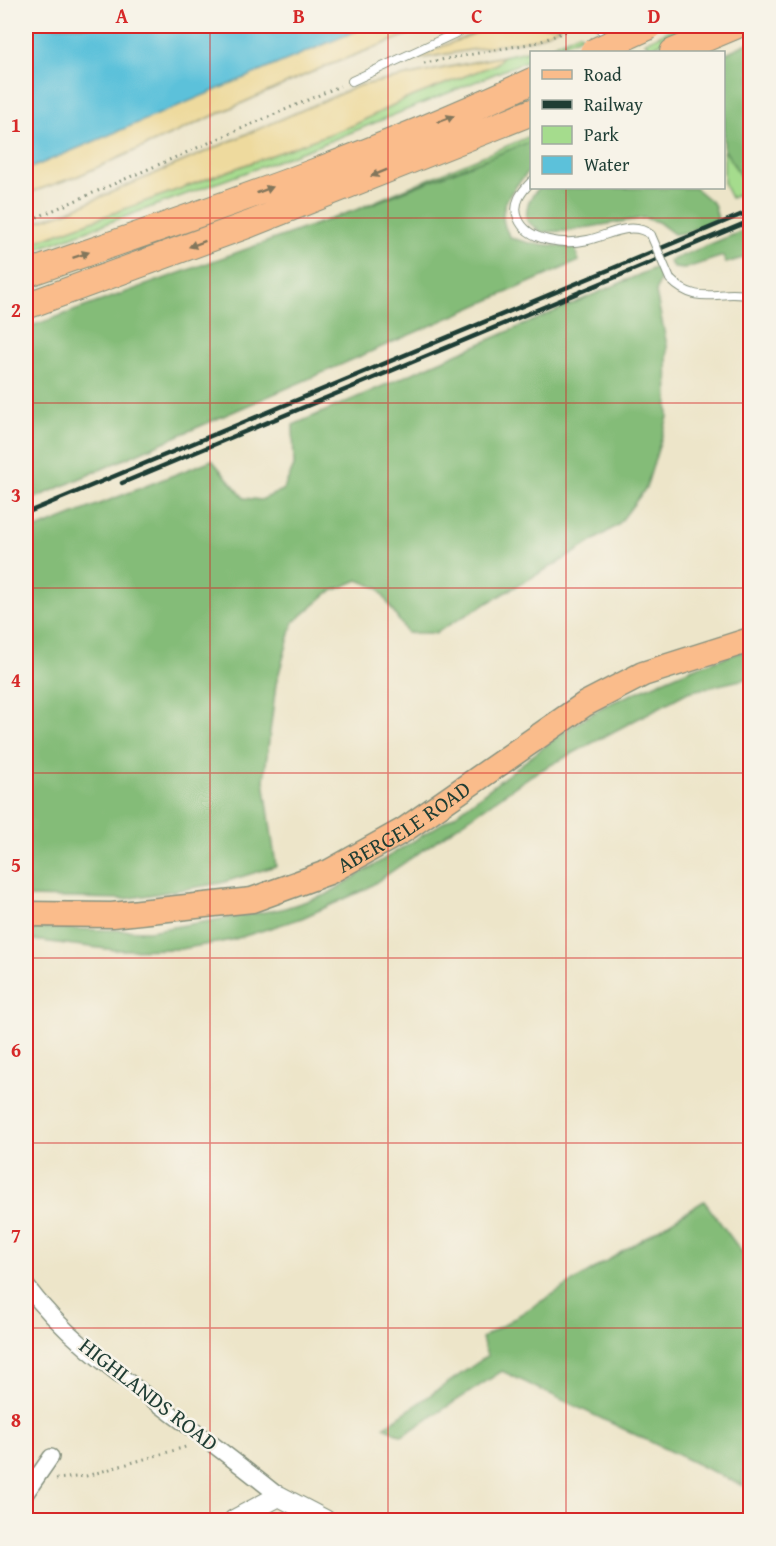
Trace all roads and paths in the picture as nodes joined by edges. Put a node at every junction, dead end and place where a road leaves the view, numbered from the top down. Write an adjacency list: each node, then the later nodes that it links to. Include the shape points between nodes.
1 (471, 26): 10 (lane)
2 (579, 26): 9 (path, via 546,40)
3 (597, 26): 8 (lane)
4 (650, 26): 7 (highway, bridge)
5 (735, 26): 6 (highway)
6 (679, 50)
7 (595, 51)
8 (623, 51)
9 (416, 65)
10 (352, 81): 14 (path)
11 (530, 81): 15 (highway, one-way to 11, via 220,207 482,105)
12 (530, 112): 17 (highway, one-way to 17, via 250,225)
13 (530, 182): 16 (lane, bridge, via 517,199 517,216 524,229 538,238 586,240 622,229 643,229 651,235 670,279 692,294)
14 (26, 222)
15 (26, 274)
16 (750, 296)
17 (26, 306)
18 (750, 640): 19 (main road, ABERGELE ROAD, via 643,674 585,704 404,830 329,872 252,900 112,915)
19 (26, 914)
20 (26, 1285): 21 (street, HIGHLANDS ROAD, via 44,1309 110,1369)
21 (208, 1440): 23 (path, via 86,1476); 24 (street, HIGHLANDS ROAD)
22 (51, 1457): 23 (street)
23 (29, 1488)
24 (279, 1496): 25 (street); 26 (street)
25 (234, 1521)
26 (326, 1521)

